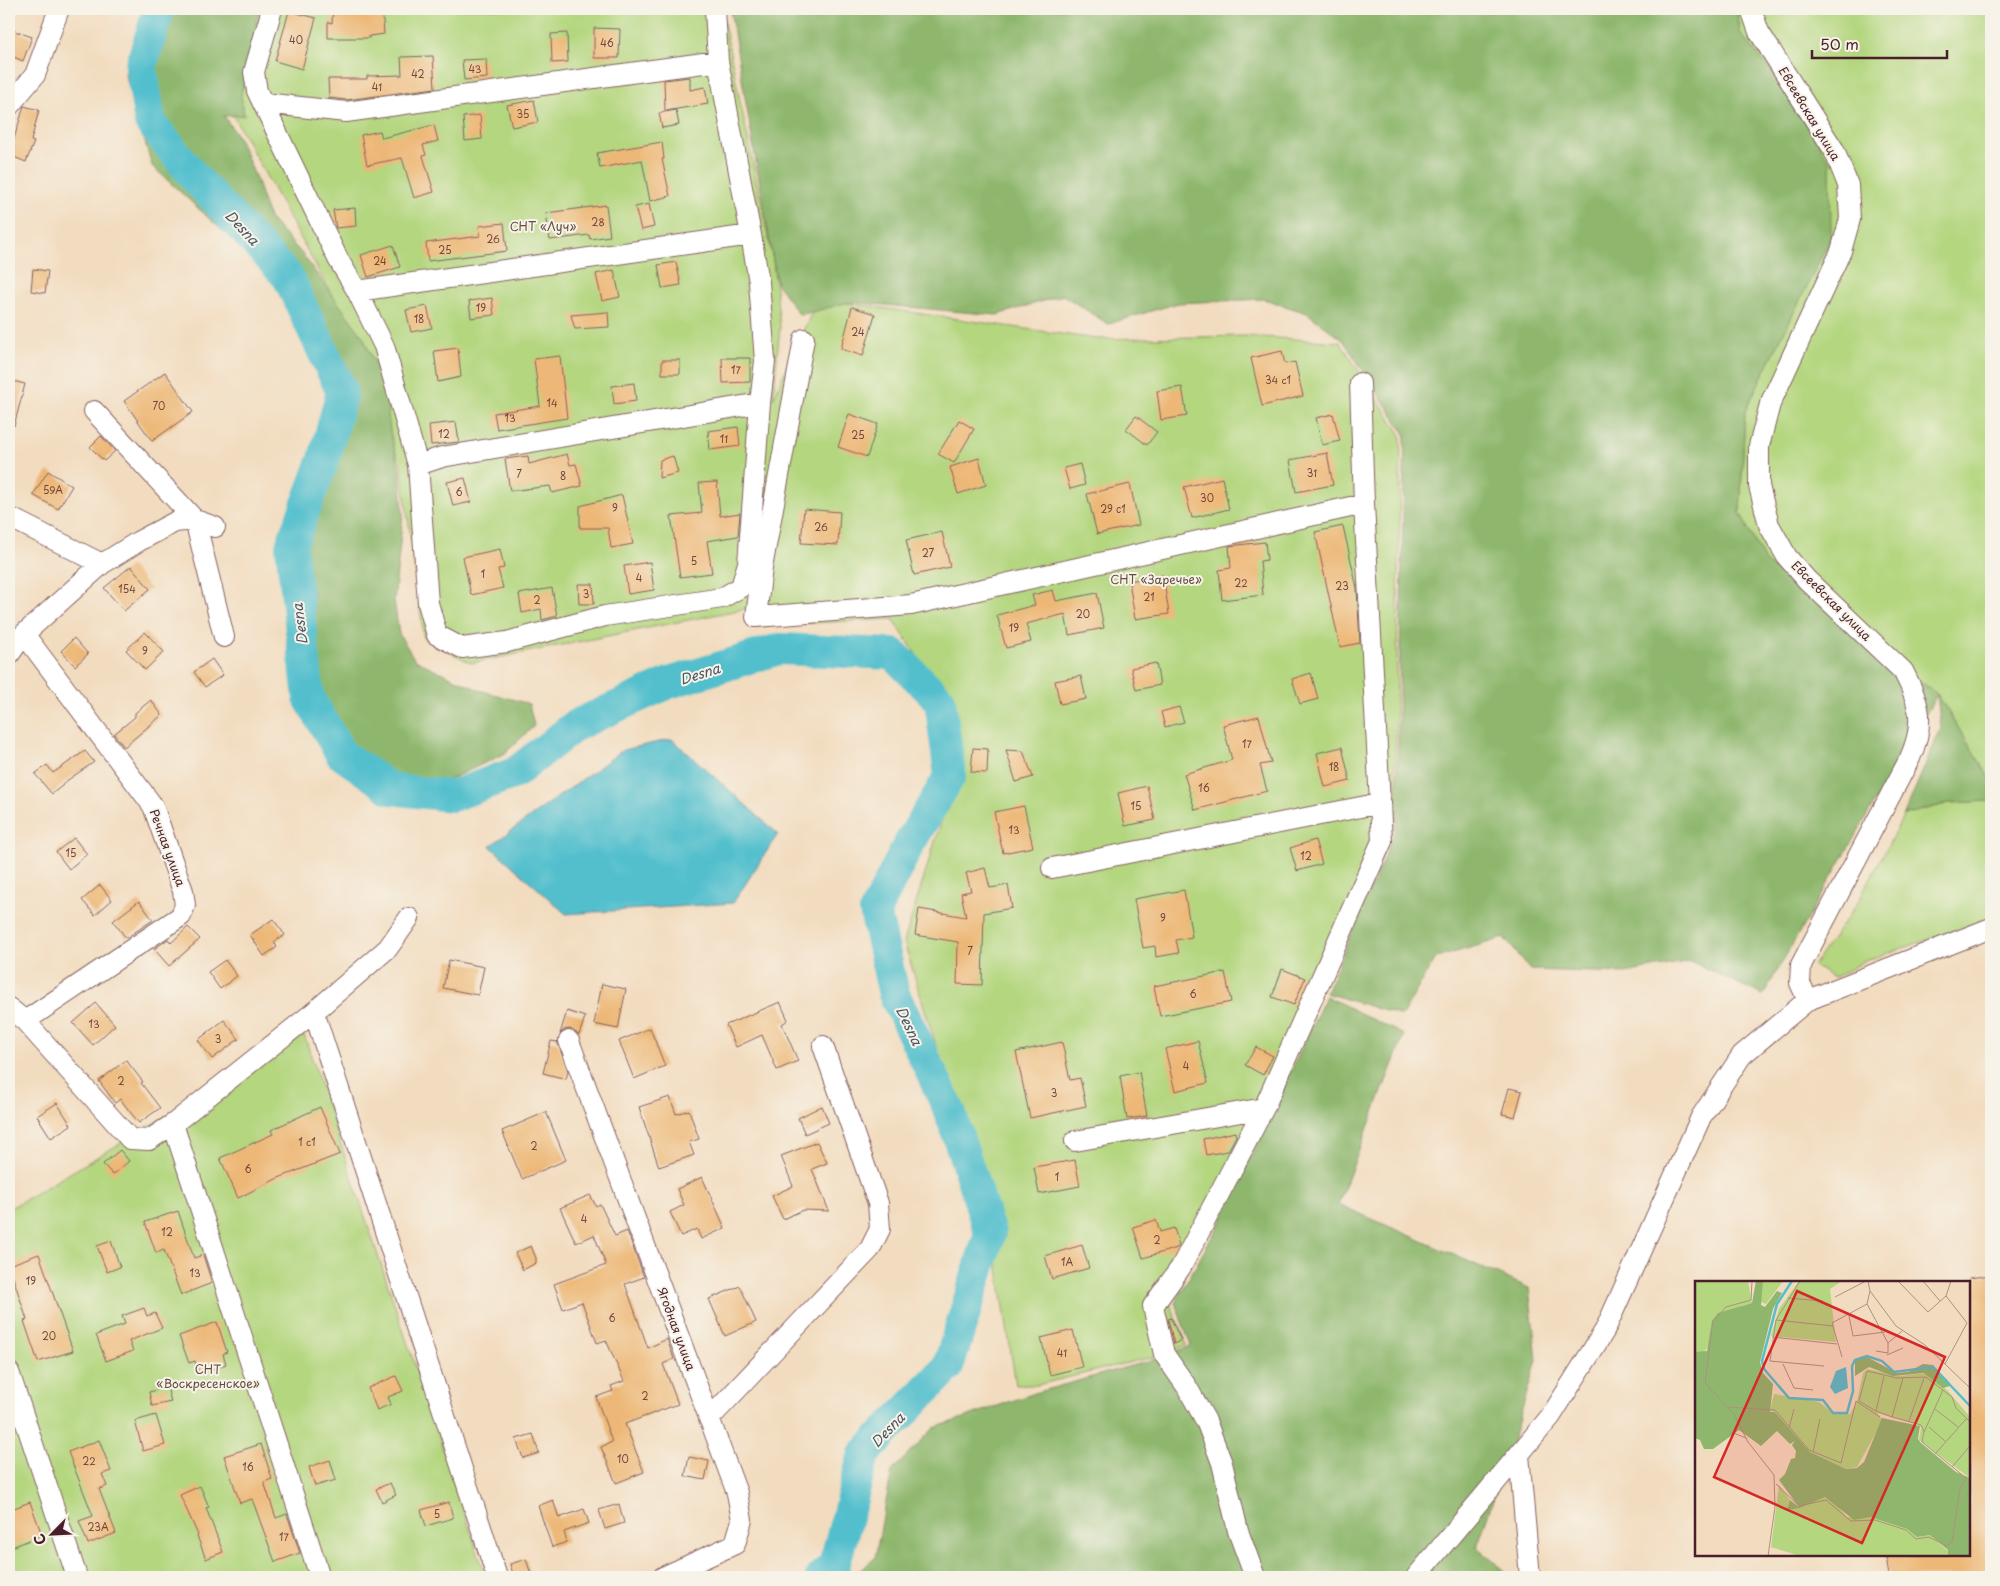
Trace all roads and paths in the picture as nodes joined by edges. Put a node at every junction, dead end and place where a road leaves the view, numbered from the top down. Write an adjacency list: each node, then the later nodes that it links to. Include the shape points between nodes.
1 (59, 9): 7 (street, via 35,75)
2 (272, 9): 6 (street, via 254,72 257,90)
3 (715, 9): 5 (street)
4 (1751, 9): 27 (street, Евсеевская улица, via 1760,32 1834,150 1848,185 1850,220 1841,251 1770,404 1759,446 1759,486 1769,525 1787,557 1903,671 1920,714 1918,738 1910,758 1801,965 1800,983)
5 (718, 61): 6 (street, via 346,112); 8 (street)
6 (264, 103): 9 (street, via 338,259)
7 (9, 106)
8 (751, 235): 9 (street); 12 (street, via 759,282 765,361)
9 (357, 291): 14 (street, via 384,346)
10 (804, 339): 15 (street, via 756,617 911,605)
11 (1360, 383): 15 (street)
12 (760, 403): 14 (street, via 442,457); 14 (street, via 748,563 741,587 722,598 605,616 507,642 462,648 438,635 428,603)
13 (94, 411): 17 (street)
14 (418, 465)
15 (1364, 504): 23 (street)
16 (9, 517): 19 (street)
17 (195, 520): 18 (street); 19 (street, via 175,522); 21 (street)
18 (215, 527)
19 (102, 564): 20 (street)
20 (24, 634): 22 (street); 30 (street, Речная улица, via 153,806 185,905 181,916)
21 (224, 637)
22 (9, 655)
23 (1380, 803): 24 (street); 33 (street, via 1382,841)
24 (1052, 868)
25 (409, 918): 29 (street, via 388,948)
26 (1991, 928): 27 (street)
27 (1808, 1000): 38 (street, via 1742,1055 1701,1117 1605,1330 1551,1416)
28 (9, 1008): 30 (street)
29 (314, 1012): 34 (street); 41 (street)
30 (25, 1020): 34 (street, via 130,1139 149,1140)
31 (569, 1041): 37 (street, Ягодная улица)
32 (823, 1046): 37 (street, via 878,1203 880,1229 870,1249)
33 (1264, 1108): 35 (street); 43 (street, via 1181,1267 1153,1306 1164,1354 1206,1421 1219,1454 1238,1531)
34 (173, 1124): 40 (street)
35 (1075, 1141)
36 (9, 1372): 39 (street)
37 (710, 1419): 42 (street, Ягодная улица, via 737,1493 742,1520 735,1544)
38 (1519, 1455): 44 (street); 45 (street)
39 (77, 1577)
40 (320, 1577)
41 (497, 1577)
42 (663, 1577)
43 (1255, 1577)
44 (1416, 1577)
45 (1530, 1577)

